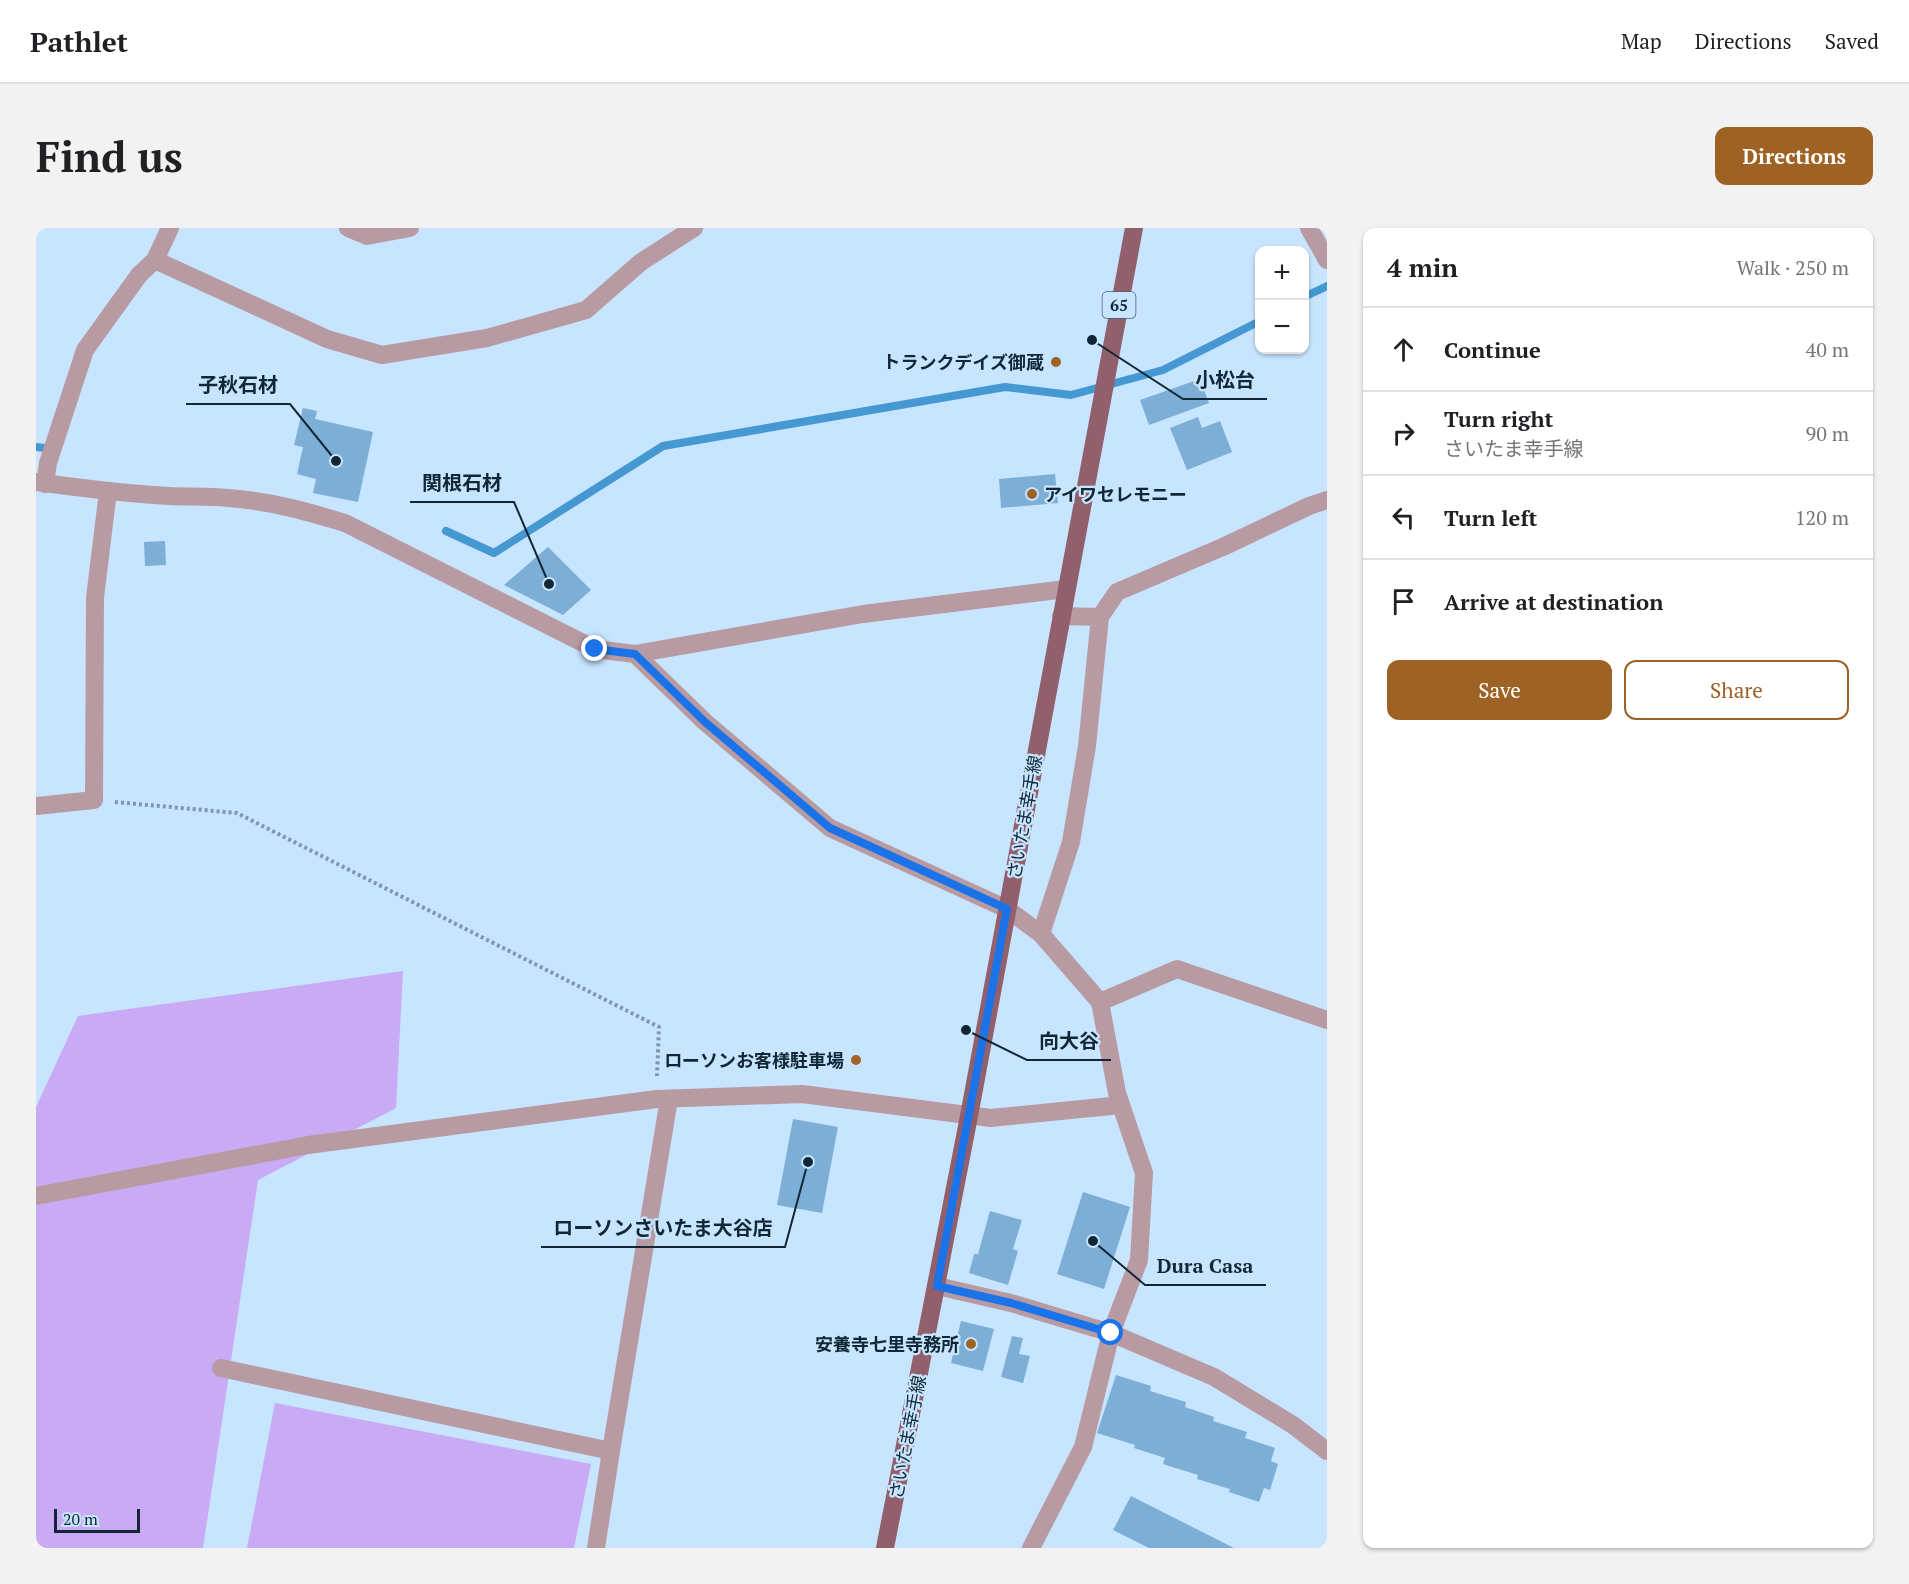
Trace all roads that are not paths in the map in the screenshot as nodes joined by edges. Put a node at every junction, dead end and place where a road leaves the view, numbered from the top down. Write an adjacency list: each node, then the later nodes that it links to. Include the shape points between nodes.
1 (170, 228): 7 (street)
2 (348, 228): 3 (street, via 367,236)
3 (410, 228)
4 (694, 228): 7 (street, via 641,262 586,310 487,338 382,355 327,339)
5 (1134, 228): 12 (main road, さいたま幸手線 / 65)
6 (1309, 228): 8 (street)
7 (155, 260): 9 (street, via 139,275 85,350)
8 (1327, 260)
9 (41, 483): 10 (street)
10 (108, 491): 15 (street, via 226,497 310,512 345,523 595,649); 16 (street, via 95,598 94,800)
11 (1327, 500): 14 (street, via 1117,592)
12 (1066, 589): 13 (main road, さいたま幸手線 / 65); 15 (street, via 863,614)
13 (1061, 616): 14 (street); 17 (main road, さいたま幸手線 / 65)
14 (1100, 617): 18 (street, via 1088,746 1071,842)
15 (635, 654): 17 (street, via 705,722 830,828)
16 (36, 806)
17 (1007, 909): 18 (street); 23 (main road, さいたま幸手線 / 65)
18 (1041, 934): 19 (street)
19 (1100, 1002): 20 (street, via 1177,969); 22 (street)
20 (1324, 1014)
21 (663, 1099): 23 (street, via 802,1094); 24 (street, via 308,1145); 28 (street)
22 (1121, 1105): 23 (street, via 991,1118); 26 (street, via 1144,1173 1139,1260)
23 (969, 1116): 25 (main road, さいたま幸手線 / 65)
24 (36, 1196)
25 (937, 1286): 26 (street); 31 (main road, さいたま幸手線 / 65)
26 (1111, 1333): 29 (street, via 1214,1377 1293,1425); 32 (street, via 1083,1446)
27 (221, 1368): 28 (street)
28 (610, 1451): 30 (street)
29 (1327, 1451)
30 (596, 1548)
31 (885, 1548)
32 (1031, 1548)

